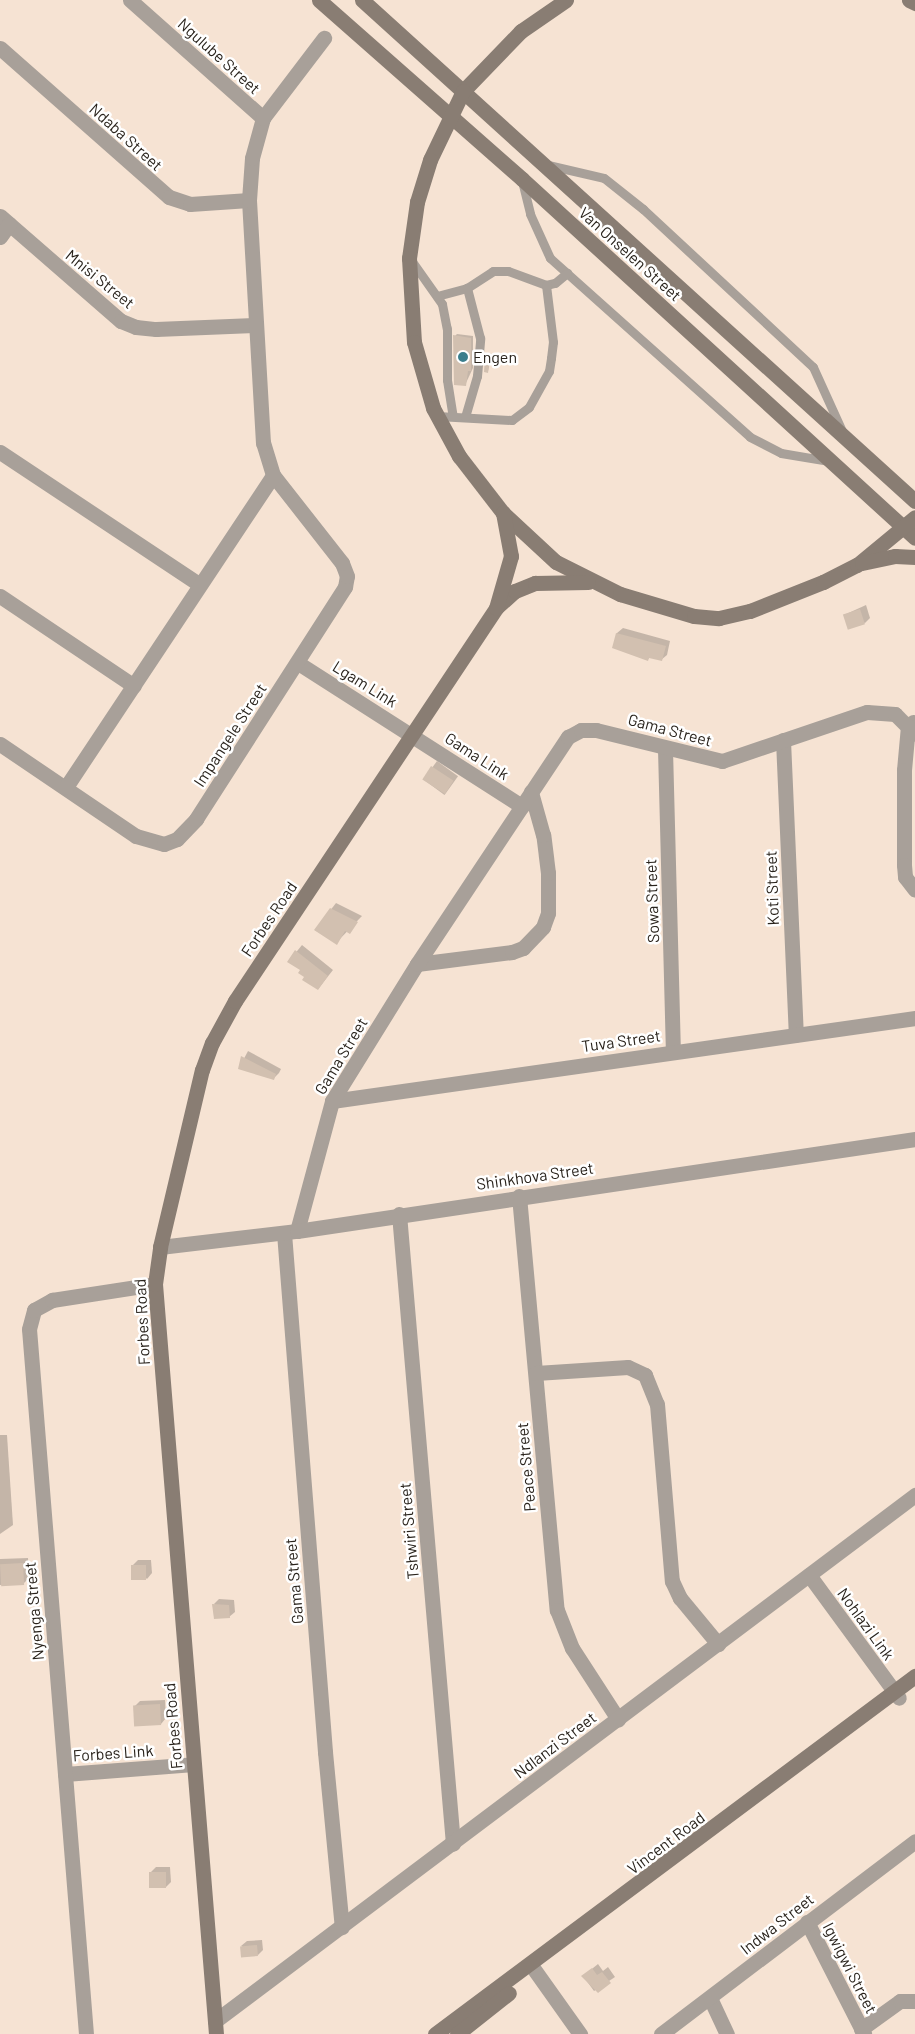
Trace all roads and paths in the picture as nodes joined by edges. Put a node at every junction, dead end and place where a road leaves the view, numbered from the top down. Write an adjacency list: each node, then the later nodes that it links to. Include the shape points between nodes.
1 (130, 0): 11 (street, Ngulube Street)
2 (319, 0): 10 (street, Van Onselen Street)
3 (362, 0): 9 (street, Van Onselen Street)
4 (566, 0): 9 (street, via 521,31)
5 (909, 0): 6 (street)
6 (915, 3)
7 (324, 38): 11 (street)
8 (0, 48): 14 (street, Ndaba Street, via 169,197 190,204)
9 (463, 91): 10 (street); 12 (street, Van Onselen Street)
10 (450, 117): 13 (street, Van Onselen Street); 17 (street, via 422,180)
11 (263, 118): 14 (street, via 252,158)
12 (548, 165): 26 (street, Van Onselen Street); 26 (lane, via 604,178 650,215 813,368)
13 (522, 179): 18 (lane, via 540,238 550,258); 28 (street, Van Onselen Street)
14 (249, 200): 22 (street)
15 (4, 220): 16 (street); 22 (street, Mnisi Street, via 102,308 129,324 156,329)
16 (0, 237)
17 (409, 258): 21 (lane); 23 (street, via 414,342)
18 (568, 273): 19 (lane, via 555,283); 28 (lane, via 750,437 782,453)
19 (546, 285): 20 (lane, via 501,270 493,271); 25 (lane, via 553,342 549,371 536,398 512,420)
20 (467, 288): 21 (lane); 25 (lane, via 480,338 477,376)
21 (437, 296): 24 (lane, via 447,329 447,380)
22 (254, 325): 29 (street, via 263,443)
23 (437, 416): 24 (lane); 31 (street, via 459,456)
24 (453, 416): 25 (lane)
25 (465, 417)
26 (844, 436): 30 (street, Van Onselen Street)
27 (0, 452): 37 (street)
28 (832, 461): 32 (street, Van Onselen Street)
29 (273, 474): 37 (street); 40 (street, Impangele Street, via 332,546 347,576 345,587)
30 (915, 501)
31 (503, 513): 36 (street, via 538,548); 39 (street, Forbes Road, via 511,556)
32 (909, 522): 33 (street, Van Onselen Street); 35 (street)
33 (915, 538)
34 (915, 557): 35 (street, via 895,556)
35 (857, 564): 36 (street, via 784,598 719,618 671,611)
36 (592, 583): 39 (street, Forbes Road, via 535,583 516,591)
37 (199, 584): 41 (street)
38 (0, 596): 41 (street)
39 (496, 608): 43 (street, Forbes Road)
40 (298, 663): 43 (street, Lgam Link); 47 (street, Impangele Street, via 196,819 177,839 164,844 136,836)
41 (134, 686): 47 (street)
42 (913, 727): 44 (street, Gama Street, via 888,712 867,712); 50 (street, Gama Street, via 904,770 904,865 905,876)
43 (413, 735): 49 (street, Gama Link); 60 (street, Forbes Road, via 222,1022 202,1070)
44 (783, 740): 46 (street, Gama Street, via 722,761); 53 (street, Koti Street)
45 (0, 744): 47 (street, Impangele Street)
46 (665, 749): 48 (street, Gama Street, via 619,735 581,730 568,737); 54 (street, Sowa Street)
47 (66, 787)
48 (531, 792): 49 (street, Gama Street); 51 (street, via 543,835 548,873 548,913 543,927 523,948 512,952)
49 (522, 806): 51 (street, Gama Street)
50 (915, 890)
51 (417, 964): 55 (street, Gama Street)
52 (915, 1018): 53 (street, Tuva Street)
53 (796, 1035): 54 (street, Tuva Street)
54 (673, 1051): 55 (street, Tuva Street)
55 (332, 1101): 59 (street, Gama Street)
56 (915, 1139): 57 (street, Shinkhova Street)
57 (519, 1196): 58 (street, Shinkhova Street); 62 (street, Peace Street)
58 (400, 1214): 59 (street, Shinkhova Street); 73 (street, Tshwiri Street)
59 (290, 1232): 60 (street, Shinkhova Street); 75 (street, Gama Street, via 325,1752)
60 (160, 1247): 61 (street, Forbes Road)
61 (155, 1284): 70 (street, Forbes Road); 71 (street, Nyenga Street, via 52,1300 41,1304 30,1317)
62 (536, 1373): 65 (street, via 628,1367 645,1375 657,1404 672,1581 680,1598); 69 (street, Peace Street, via 557,1610 572,1648)
63 (915, 1495): 64 (street, Ndlanzi Street)
64 (809, 1576): 65 (street, Ndlanzi Street); 68 (street, Nohlazi Link)
65 (718, 1644): 69 (street, Ndlanzi Street)
66 (915, 1676): 68 (street, Vincent Road)
67 (915, 1685): 68 (street, Vincent Road)
68 (896, 1695): 76 (street, Vincent Road)
69 (618, 1719): 73 (street, Ndlanzi Street)
70 (194, 1764): 71 (street, Forbes Link); 79 (street, Forbes Road)
71 (65, 1774): 81 (street, Nyenga Street)
72 (915, 1842): 74 (street, Indwa Street)
73 (453, 1844): 75 (street, Ndlanzi Street)
74 (807, 1922): 77 (street, Indwa Street); 80 (street, Igwigwi Street)
75 (342, 1927): 79 (street, Ndlanzi Street)
76 (533, 1969): 82 (street, Vincent Road); 83 (street, Vincent Road); 84 (street)
77 (710, 1998): 85 (street, Indwa Street); 86 (street)
78 (915, 2001): 80 (street, Igwigwi Street, via 900,2001)
79 (216, 2027)
80 (863, 2031)
81 (86, 2034)
82 (435, 2034)
83 (457, 2034)
84 (580, 2034)
85 (661, 2034)
86 (727, 2034)

